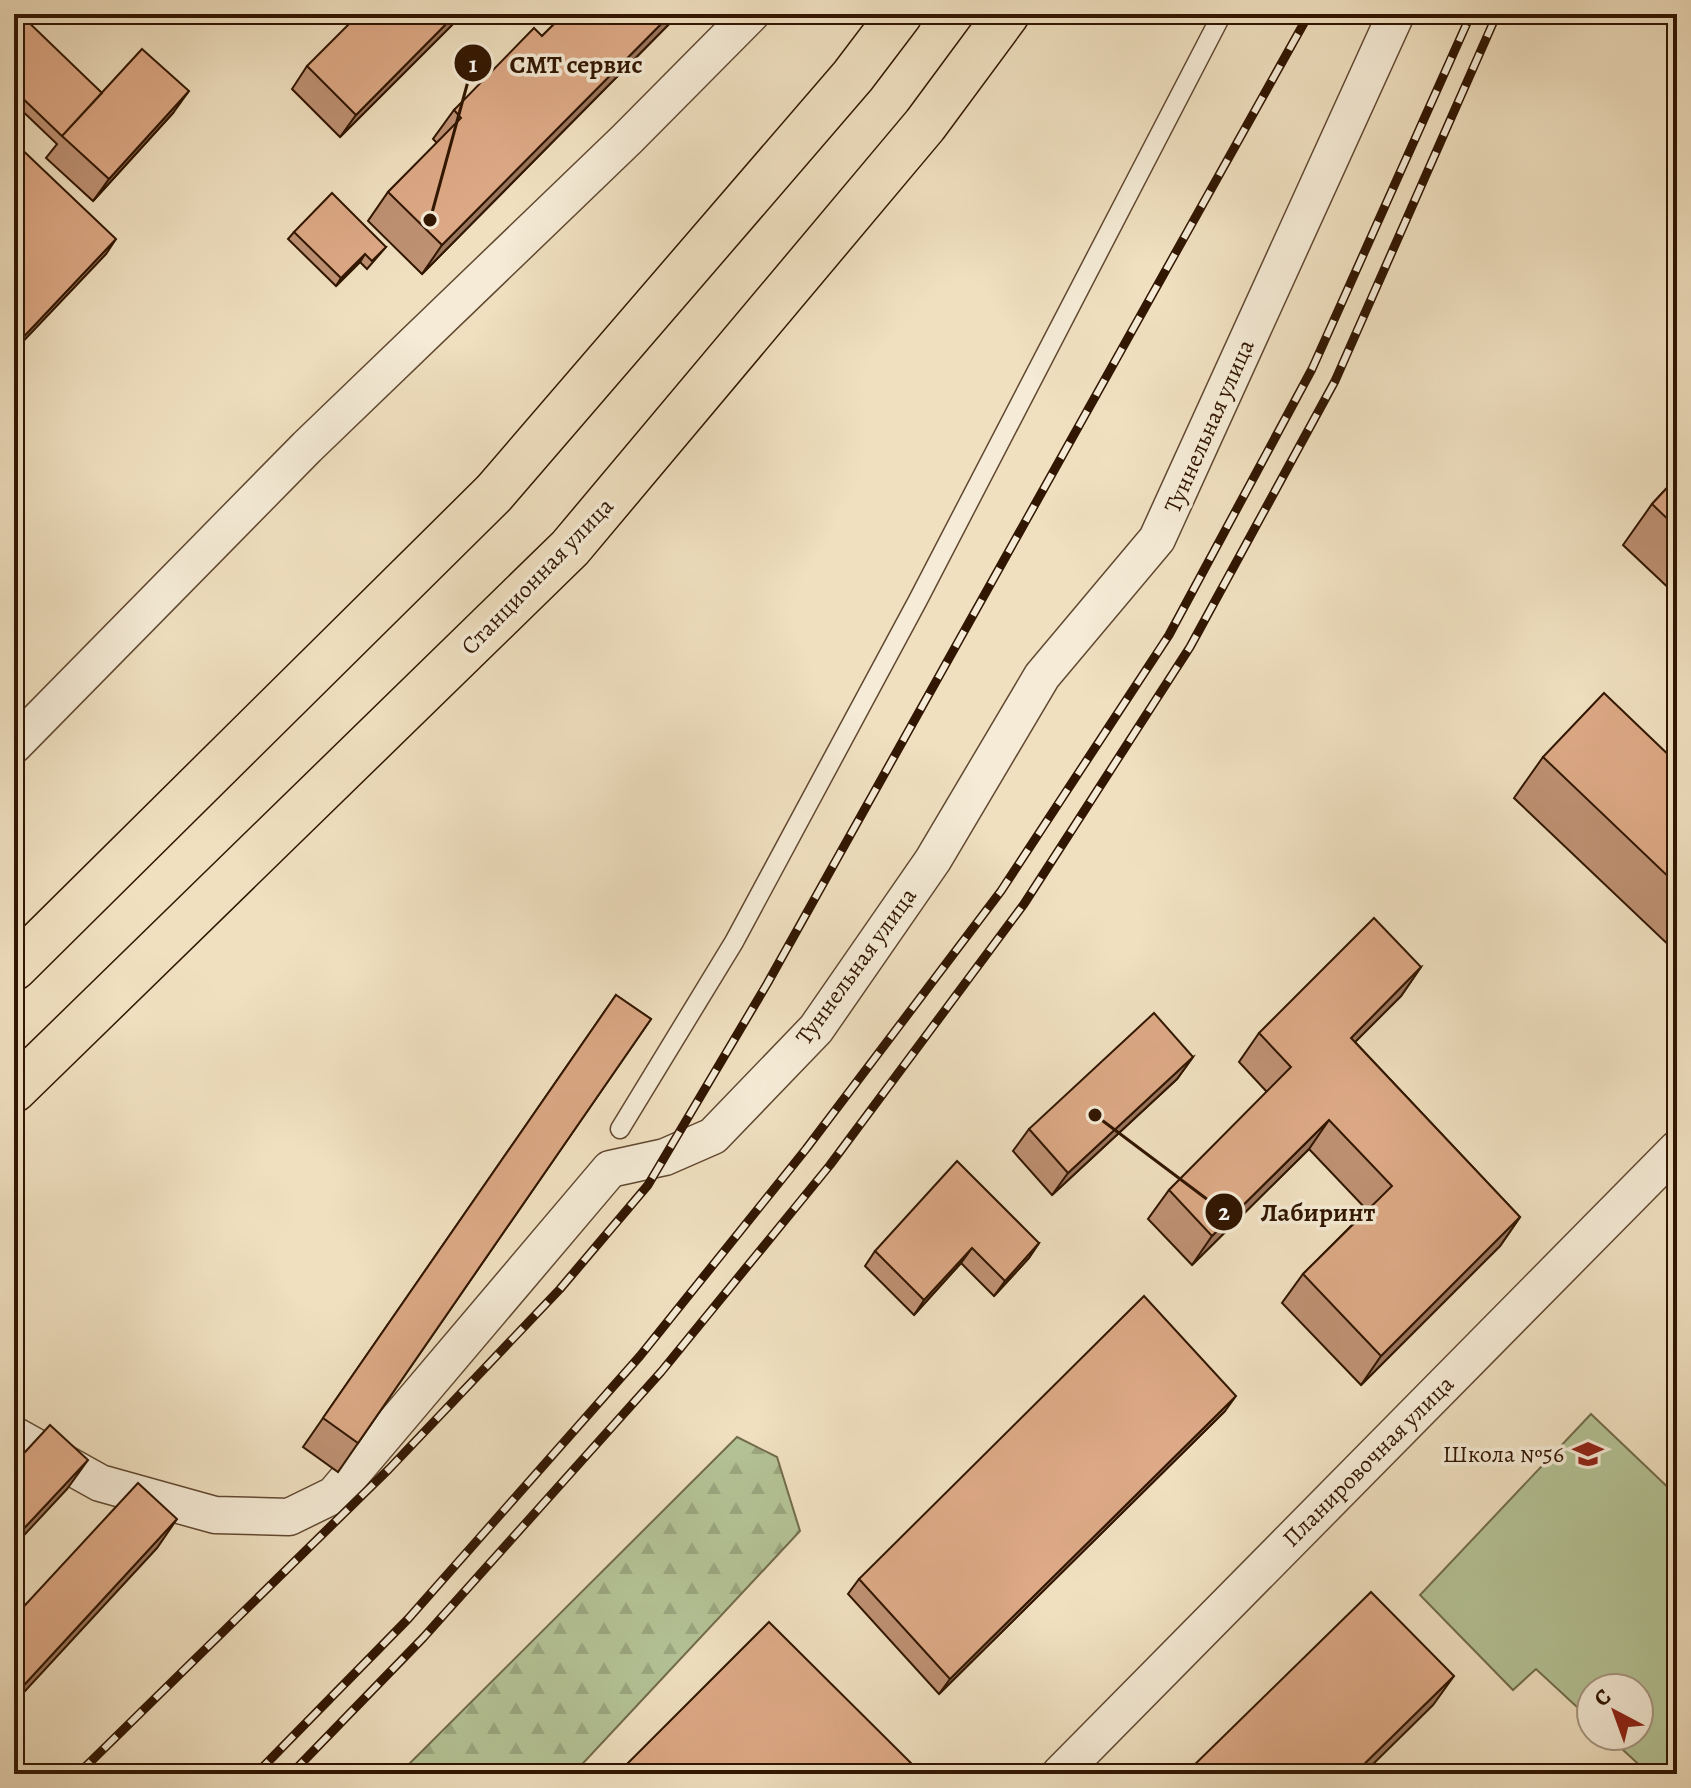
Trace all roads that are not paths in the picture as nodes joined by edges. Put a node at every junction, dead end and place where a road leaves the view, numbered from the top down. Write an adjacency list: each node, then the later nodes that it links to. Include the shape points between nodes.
1 (900, 14): 7 (main road, via 853,76 494,493)
2 (1007, 14): 8 (main road, Станционная улица, via 925,125 570,548)
3 (1222, 14): 9 (lane, via 741,929)
4 (1396, 14): 11 (street, Туннельная улица, via 1157,539 1042,676 933,860 816,1029 724,1125 713,1136 665,1157 610,1169 334,1495 289,1517 215,1515 100,1483)
5 (744, 17): 6 (street, via 307,447)
6 (14, 745)
7 (14, 968)
8 (14, 1090)
9 (620, 1129)
10 (1677, 1149): 12 (street, Планировочная улица)
11 (15, 1438)
12 (1060, 1774)

